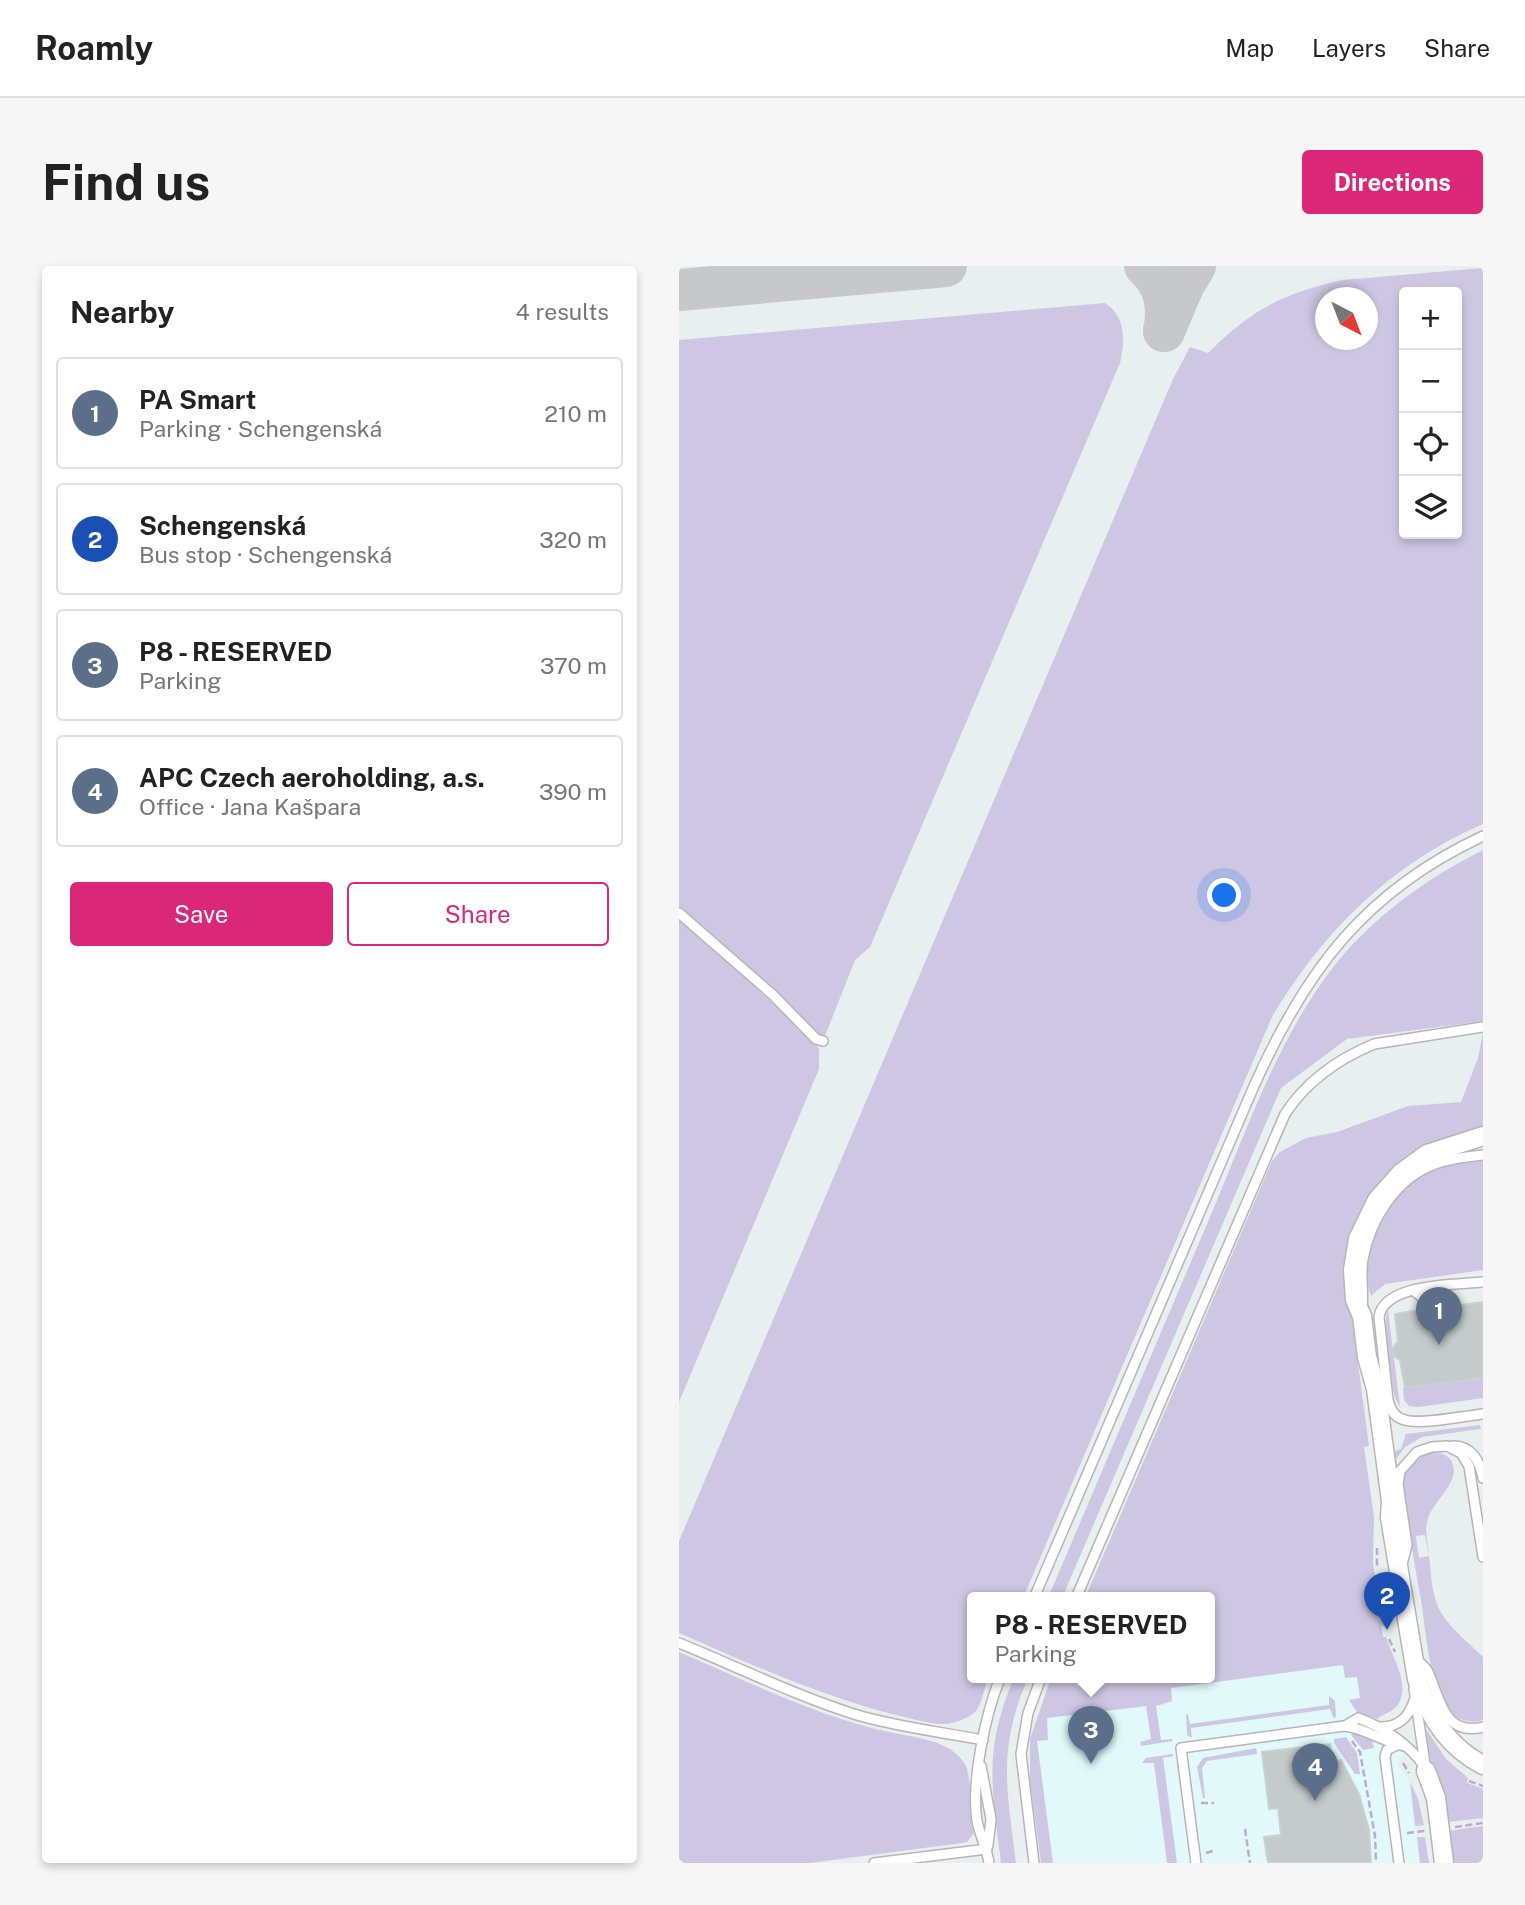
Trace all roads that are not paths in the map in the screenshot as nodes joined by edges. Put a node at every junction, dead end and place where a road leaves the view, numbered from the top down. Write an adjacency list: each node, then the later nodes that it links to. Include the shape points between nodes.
1 (1483, 836): 16 (lane, via 1415,874 1371,910 1330,953 1294,1005 1254,1086)
2 (679, 913): 4 (lane)
3 (1483, 1027): 17 (lane, via 1374,1044 1332,1067 1295,1099)
4 (823, 1041)
5 (1483, 1136): 10 (street, via 1427,1154 1401,1173 1377,1200 1358,1240 1353,1270)
6 (1483, 1155): 10 (lane, via 1425,1168 1387,1202 1363,1259)
7 (1483, 1282): 8 (lane)
8 (1412, 1291): 9 (lane, via 1422,1296); 11 (lane, via 1393,1296 1380,1311 1390,1408 1409,1421)
9 (1425, 1310)
10 (1361, 1316): 15 (street, via 1378,1401)
11 (1483, 1414)
12 (1447, 1446): 13 (lane, via 1459,1446 1473,1454); 14 (lane, via 1461,1453 1469,1466); 15 (lane, via 1417,1452 1400,1471 1407,1545)
13 (1483, 1478)
14 (1483, 1558)
15 (1399, 1575): 19 (street)
16 (1037, 1592)
17 (1079, 1592)
18 (679, 1643): 26 (lane, via 858,1715)
19 (1413, 1656): 22 (lane, via 1410,1672); 25 (lane, via 1428,1670 1449,1718 1463,1728); 28 (street, via 1422,1697 1435,1721 1457,1747)
20 (998, 1683): 26 (lane)
21 (1039, 1683): 33 (lane, via 1021,1754)
22 (1415, 1696): 24 (lane, via 1404,1718 1390,1727); 29 (lane)
23 (1345, 1726): 24 (lane, via 1358,1718); 27 (lane); 34 (lane, via 1181,1748)
24 (1378, 1726): 27 (lane)
25 (1483, 1727)
26 (983, 1740): 30 (lane, via 975,1790 978,1824)
27 (1401, 1746): 29 (lane, via 1419,1759); 35 (lane, via 1387,1750 1385,1758)
28 (1483, 1765)
29 (1419, 1774): 36 (street, via 1436,1798)
30 (987, 1849): 31 (lane); 32 (lane)
31 (874, 1863)
32 (989, 1863)
33 (1034, 1863)
34 (1196, 1863)
35 (1399, 1863)
36 (1444, 1863)

